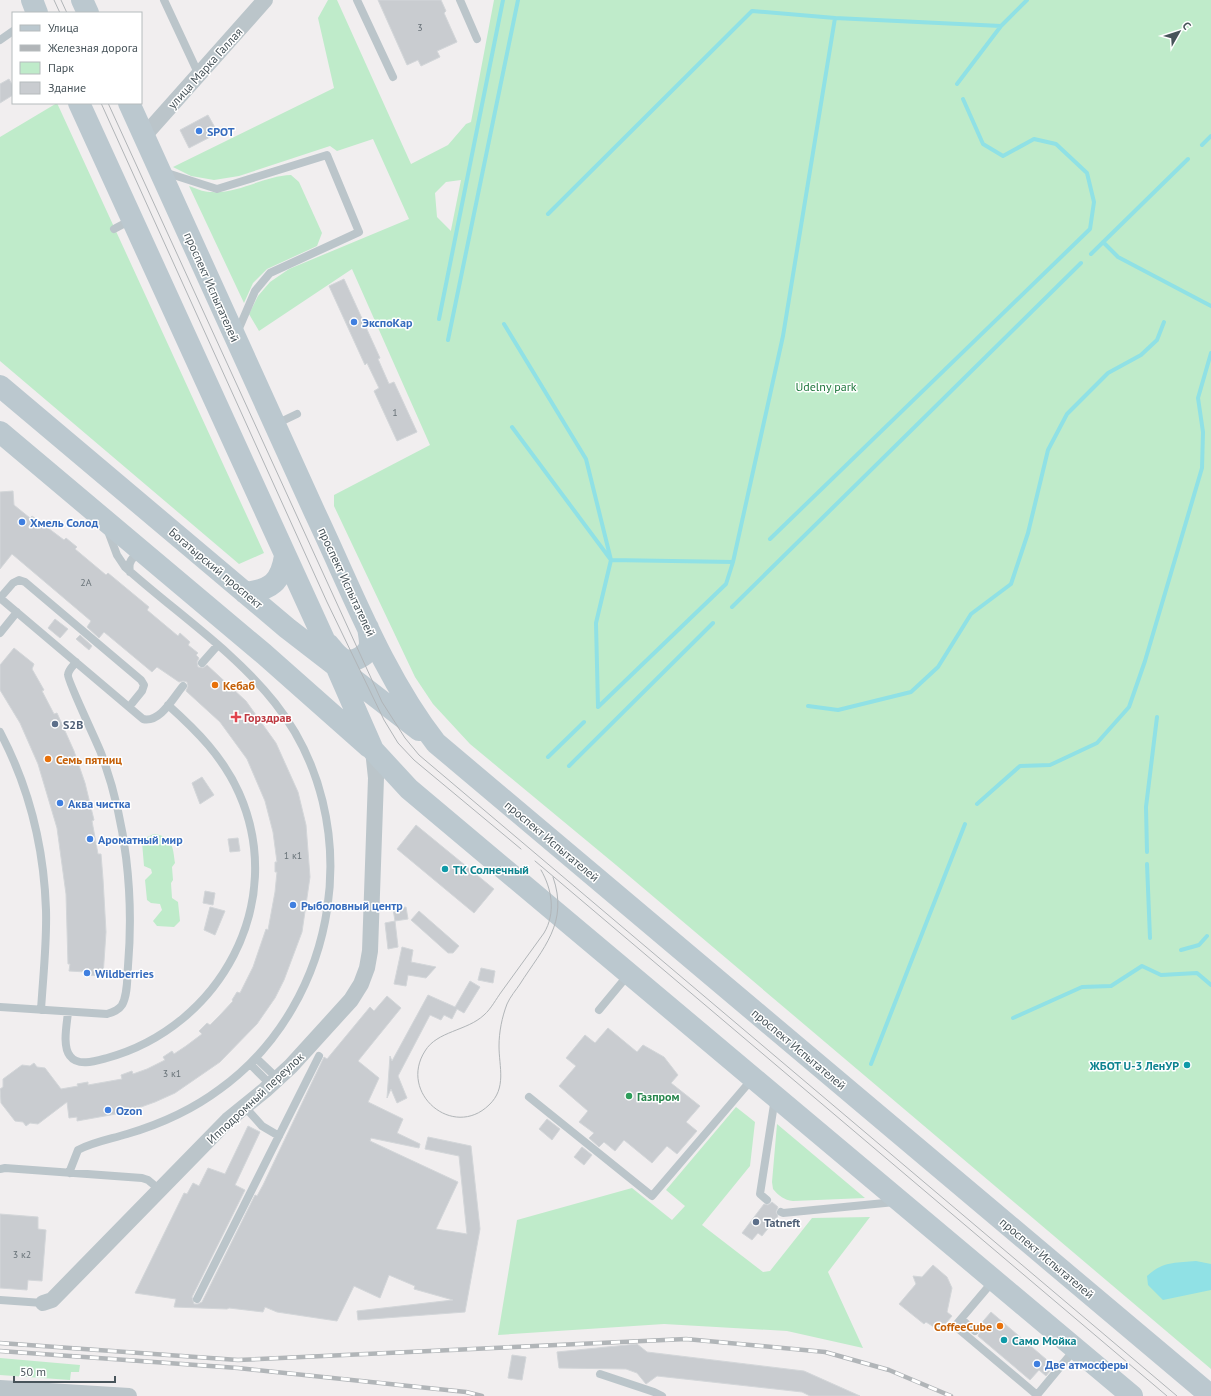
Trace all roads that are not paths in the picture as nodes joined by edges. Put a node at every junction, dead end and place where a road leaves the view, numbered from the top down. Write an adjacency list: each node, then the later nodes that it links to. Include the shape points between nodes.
1 (32, 0): 7 (main road)
2 (82, 0): 8 (main road)
3 (164, 0): 12 (lane)
4 (265, 0): 12 (street, улица Марка Галлая)
5 (357, 0): 13 (lane)
6 (460, 0): 10 (lane)
7 (38, 12)
8 (88, 12)
9 (12, 32): 11 (lane)
10 (477, 39)
11 (0, 40)
12 (199, 75): 16 (street, улица Марка Галлая)
13 (392, 77)
14 (79, 104): 25 (main road, via 123,224)
15 (129, 104): 16 (main road, проспект Испытателей)
16 (144, 136): 17 (main road, проспект Испытателей)
17 (160, 171): 18 (main road, проспект Испытателей); 18 (lane, via 217,189 326,154 359,232 270,273 255,292)
18 (235, 338): 21 (main road, проспект Испытателей)
19 (0, 386): 27 (main road, Богатырский проспект)
20 (297, 414): 21 (lane)
21 (274, 425): 30 (main road, проспект Испытателей)
22 (0, 432): 23 (main road)
23 (104, 520): 24 (main road); 26 (lane, via 120,561)
24 (145, 554): 26 (lane, via 130,561); 42 (main road)
25 (285, 556): 27 (main road, via 283,569 272,584 264,589); 32 (main road)
26 (130, 572): 33 (lane)
27 (245, 592): 36 (main road, Богатырский проспект)
28 (0, 598): 29 (lane); 39 (lane, via 19,580 53,605 141,680 144,685 142,692)
29 (17, 612): 31 (lane); 34 (lane)
30 (367, 625): 32 (main road, via 370,645 367,652 351,661 343,659); 41 (main road, проспект Испытателей, via 384,662 416,717)
31 (0, 633)
32 (324, 640): 36 (main road)
33 (217, 646): 35 (lane); 49 (lane, via 258,682 293,729 318,783 329,835 330,890 319,951 311,973 290,1013)
34 (76, 662): 39 (lane); 47 (lane, via 69,670 68,680 84,711 102,757 120,824 130,893 130,937 125,999 121,1006 115,1012 107,1014)
35 (202, 663)
36 (337, 668): 41 (main road, Богатырский проспект); 42 (main road)
37 (183, 686): 38 (lane)
38 (168, 704): 39 (lane, via 157,717 150,720 143,719); 47 (lane, via 214,750 232,779 246,811 254,867 254,886 247,921 235,954 214,988 180,1022 150,1042 106,1058 76,1061 67,1051)
39 (129, 707)
40 (0, 732): 45 (lane, via 28,801 42,859 46,917)
41 (436, 743): 75 (main road, проспект Испытателей)
42 (373, 750): 43 (main road, via 409,789); 51 (street, Ипподромный переулок, via 376,778 370,951 367,968 351,1000)
43 (630, 973): 46 (lane); 50 (main road)
44 (0, 1007): 45 (lane)
45 (41, 1010): 47 (lane)
46 (599, 1010)
47 (68, 1012)
48 (319, 1056): 55 (lane)
49 (253, 1061): 51 (lane); 57 (lane, via 221,1089 186,1111 148,1128 78,1150)
50 (754, 1077): 52 (main road); 53 (lane, via 652,1196)
51 (274, 1082): 54 (street, Ипподромный переулок)
52 (775, 1095): 59 (lane, via 760,1194); 60 (main road)
53 (529, 1097)
54 (245, 1107): 55 (lane, via 262,1126); 58 (street, Ипподромный переулок, via 228,1120)
55 (279, 1136): 63 (lane)
56 (0, 1169): 57 (lane)
57 (69, 1172): 58 (lane, via 142,1178)
58 (160, 1190): 65 (street, Ипподромный переулок, via 52,1300)
59 (767, 1200)
60 (901, 1202): 61 (lane, via 783,1214); 62 (main road)
61 (781, 1212)
62 (994, 1280): 66 (lane); 68 (main road)
63 (197, 1299)
64 (0, 1300): 65 (lane)
65 (43, 1303)
66 (961, 1319): 67 (lane); 68 (lane, via 955,1326 1037,1395)
67 (975, 1331)
68 (1076, 1348): 74 (main road)
69 (600, 1374): 73 (lane)
70 (0, 1388): 71 (street)
71 (125, 1396): 72 (street)
72 (129, 1396)
73 (662, 1396)
74 (1132, 1396)
75 (1211, 1396)

